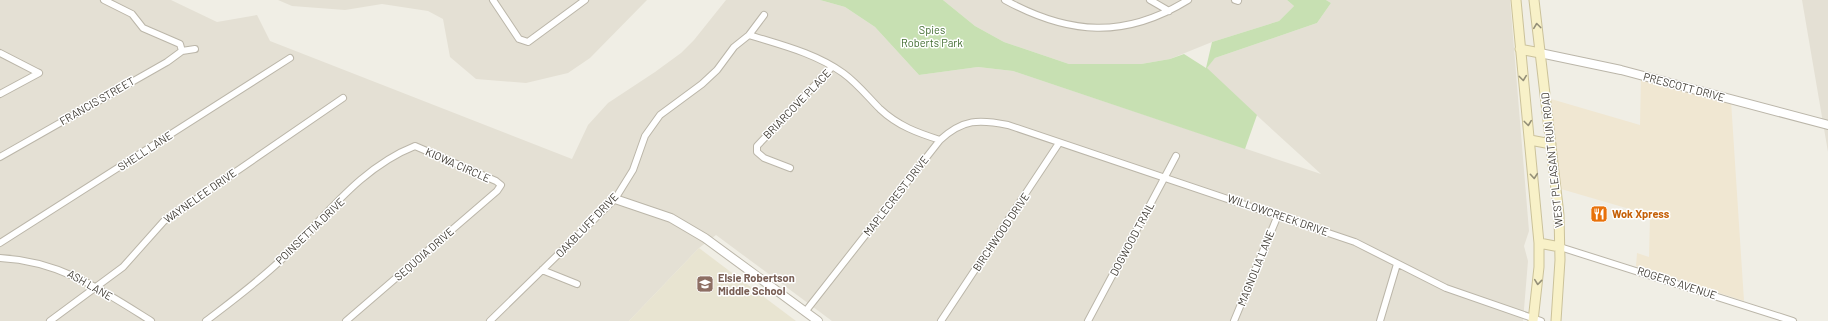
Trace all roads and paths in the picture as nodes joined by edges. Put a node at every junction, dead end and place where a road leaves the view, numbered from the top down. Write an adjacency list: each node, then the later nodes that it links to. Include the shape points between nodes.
1 (104, 0): 14 (street, via 132,14 143,28 180,44)
2 (493, 0): 3 (street, via 520,39 528,42)
3 (585, 0)
4 (1005, 0): 9 (street, via 1038,18 1080,27 1135,25)
5 (1150, 0): 9 (street)
6 (1188, 0): 9 (street)
7 (1516, 0): 13 (main road, WEST PLEASANT RUN ROAD)
8 (1534, 0): 16 (main road, WEST PLEASANT RUN ROAD, one-way to 8)
9 (1169, 12)
10 (764, 15): 11 (street, OAKBLUFF DRIVE)
11 (750, 35): 18 (street); 33 (street, OAKBLUFF DRIVE, via 734,47 717,70 702,84 660,115 645,136 633,170)
12 (195, 49): 14 (street, FRANCIS STREET)
13 (1520, 49): 16 (main road); 24 (main road, WEST PLEASANT RUN ROAD, one-way to 24)
14 (182, 51): 29 (street, FRANCIS STREET)
15 (0, 53): 19 (street, via 39,73)
16 (1540, 53): 22 (street, PRESCOTT DRIVE, via 1621,70); 26 (main road, WEST PLEASANT RUN ROAD)
17 (290, 58): 35 (street, SHELL LANE)
18 (832, 67): 23 (street, via 844,74 895,122); 30 (street, BRIARCOVE PLACE, via 757,146 757,152 764,158)
19 (0, 94)
20 (343, 98): 42 (street, WAYNELEE DRIVE, via 164,221 123,267)
21 (1008, 125): 23 (street, MAPLECREST DRIVE, via 993,121 969,121 959,124); 25 (street, WILLOWCREEK DRIVE)
22 (1828, 125)
23 (940, 140): 43 (street, MAPLECREST DRIVE)
24 (1530, 140): 26 (main road); 36 (main road, WEST PLEASANT RUN ROAD, one-way to 36)
25 (1060, 142): 31 (street, WILLOWCREEK DRIVE); 51 (street, BIRCHWOOD DRIVE)
26 (1551, 144): 37 (main road, WEST PLEASANT RUN ROAD)
27 (415, 146): 32 (street, KIOWA CIRCLE); 47 (street, POINSETTIA DRIVE, via 402,149 386,159 282,259)
28 (1176, 156): 31 (street, DOGWOOD TRAIL)
29 (0, 157)
30 (790, 168)
31 (1165, 177): 34 (street, WILLOWCREEK DRIVE); 52 (street, DOGWOOD TRAIL)
32 (501, 185): 48 (street, SEQUOIA DRIVE)
33 (615, 199): 40 (street, OAKBLUFF DRIVE); 43 (street, via 671,218 705,238)
34 (1278, 215): 39 (street, WILLOWCREEK DRIVE, via 1355,242); 53 (street, MAGNOLIA LANE)
35 (0, 243)
36 (1539, 243): 37 (main road); 44 (main road, WEST PLEASANT RUN ROAD, one-way to 44)
37 (1560, 247): 55 (main road, WEST PLEASANT RUN ROAD); 56 (street, ROGERS AVENUE)
38 (0, 258): 42 (street, ASH LANE, via 24,260 65,270)
39 (1397, 264): 44 (street, WILLOWCREEK DRIVE, via 1446,288); 54 (street)
40 (542, 270): 41 (street); 49 (street, OAKBLUFF DRIVE)
41 (577, 284)
42 (94, 287): 45 (street, WAYNELEE DRIVE); 46 (street, ASH LANE)
43 (806, 312): 50 (street)
44 (1535, 320)
45 (50, 321)
46 (151, 321)
47 (206, 321)
48 (346, 321)
49 (490, 321)
50 (818, 321)
51 (941, 321)
52 (1088, 321)
53 (1234, 321)
54 (1380, 321)
55 (1556, 321)
56 (1793, 321)

